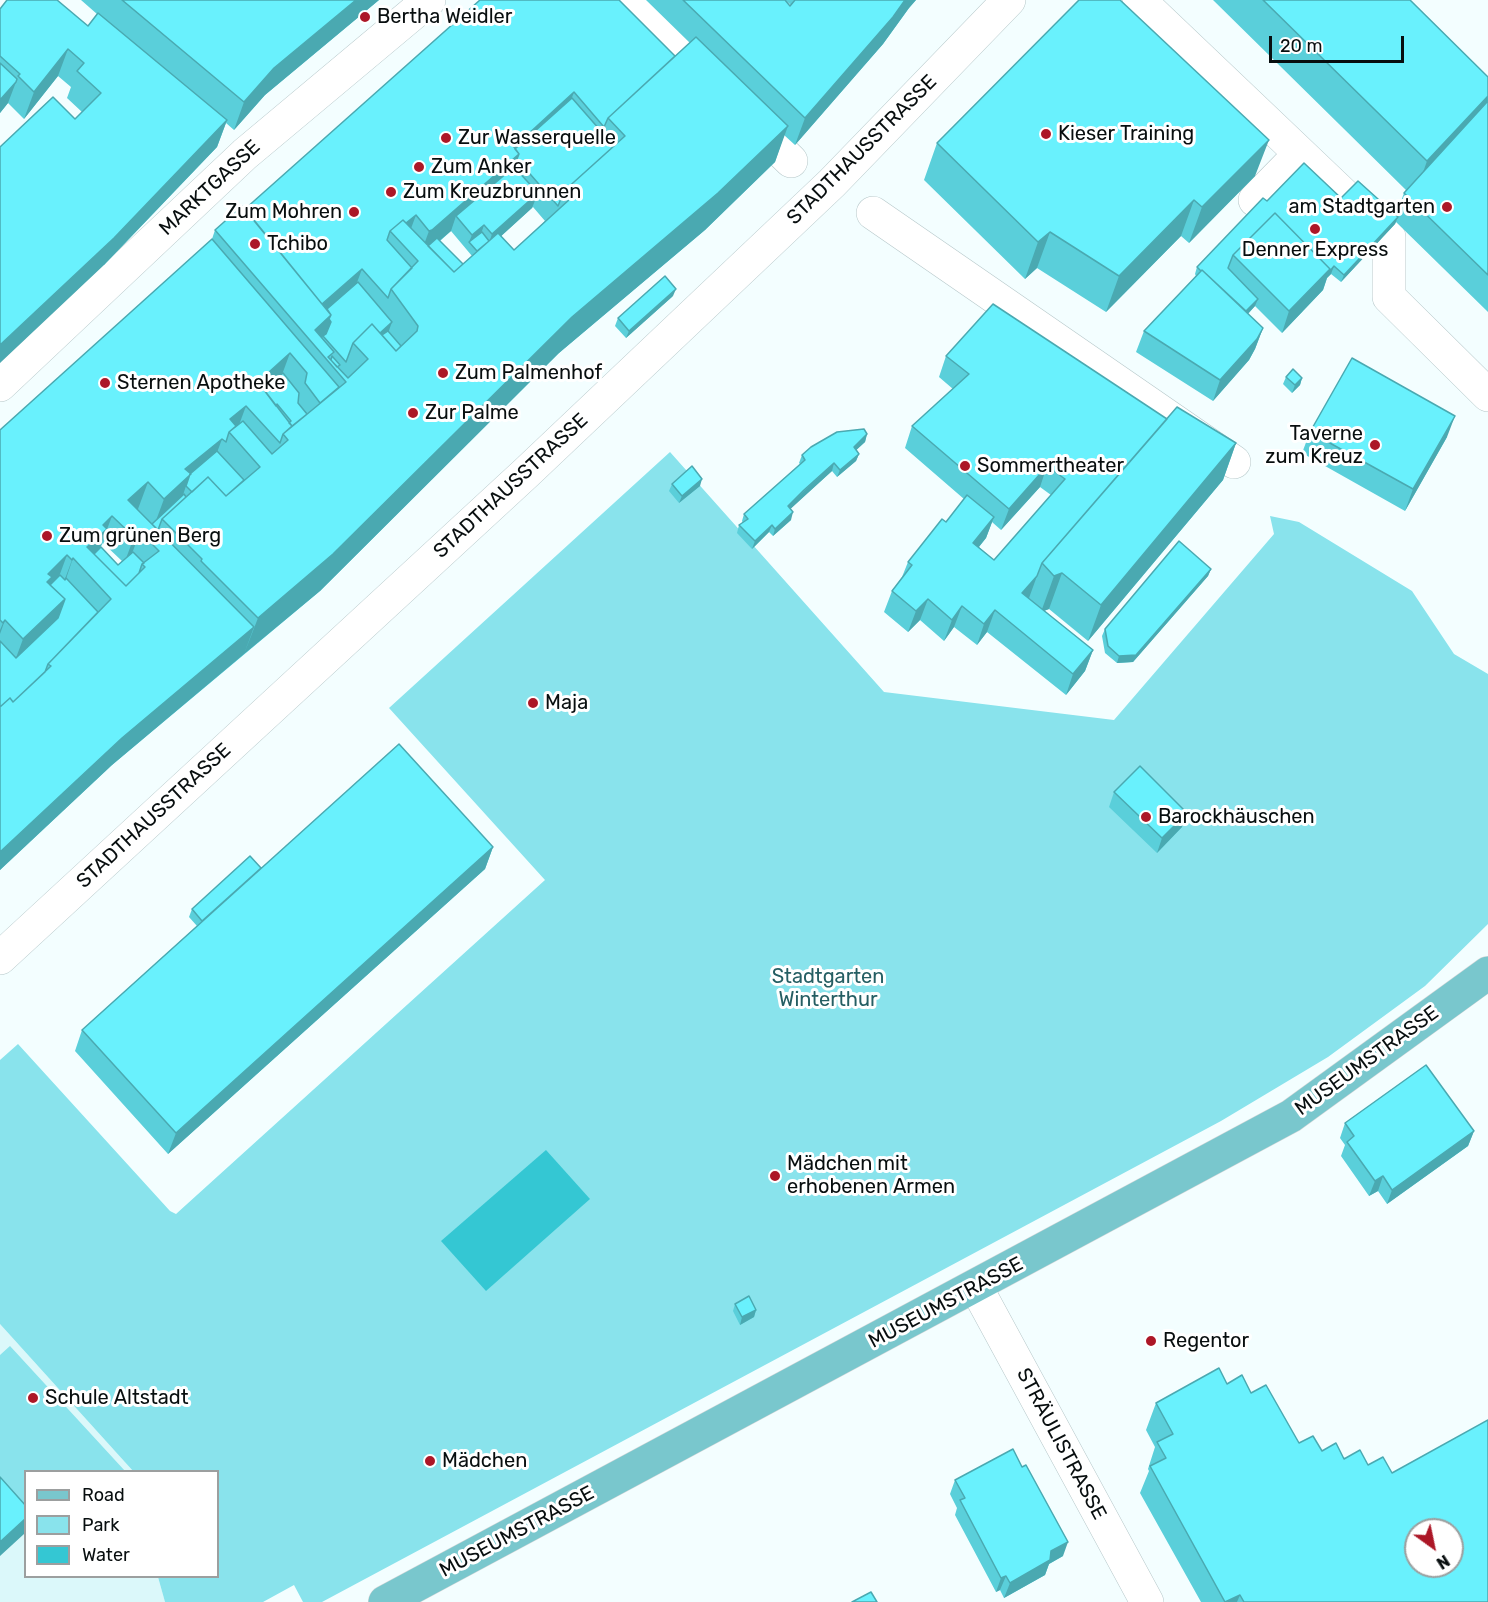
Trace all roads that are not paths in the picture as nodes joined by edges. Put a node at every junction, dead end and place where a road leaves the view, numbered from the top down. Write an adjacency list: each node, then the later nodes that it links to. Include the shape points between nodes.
1 (429, 0): 11 (street, MARKTGASSE, via 236,146)
2 (626, 0): 6 (street)
3 (1009, 0): 14 (street, STADTHAUSSTRASSE, via 824,191 526,473)
4 (1139, 0): 5 (street)
5 (1300, 154): 7 (street); 8 (street)
6 (791, 161)
7 (1347, 198)
8 (1255, 201)
9 (873, 213): 13 (street)
10 (1386, 234): 12 (street, via 1389,297)
11 (0, 386)
12 (1488, 395)
13 (1234, 462)
14 (0, 958)
15 (1488, 973): 16 (main road, MUSEUMSTRASSE, via 1291,1116)
16 (976, 1287): 17 (main road, MUSEUMSTRASSE); 18 (street, STRÄULISTRASSE)
17 (386, 1602)
18 (1147, 1602)

